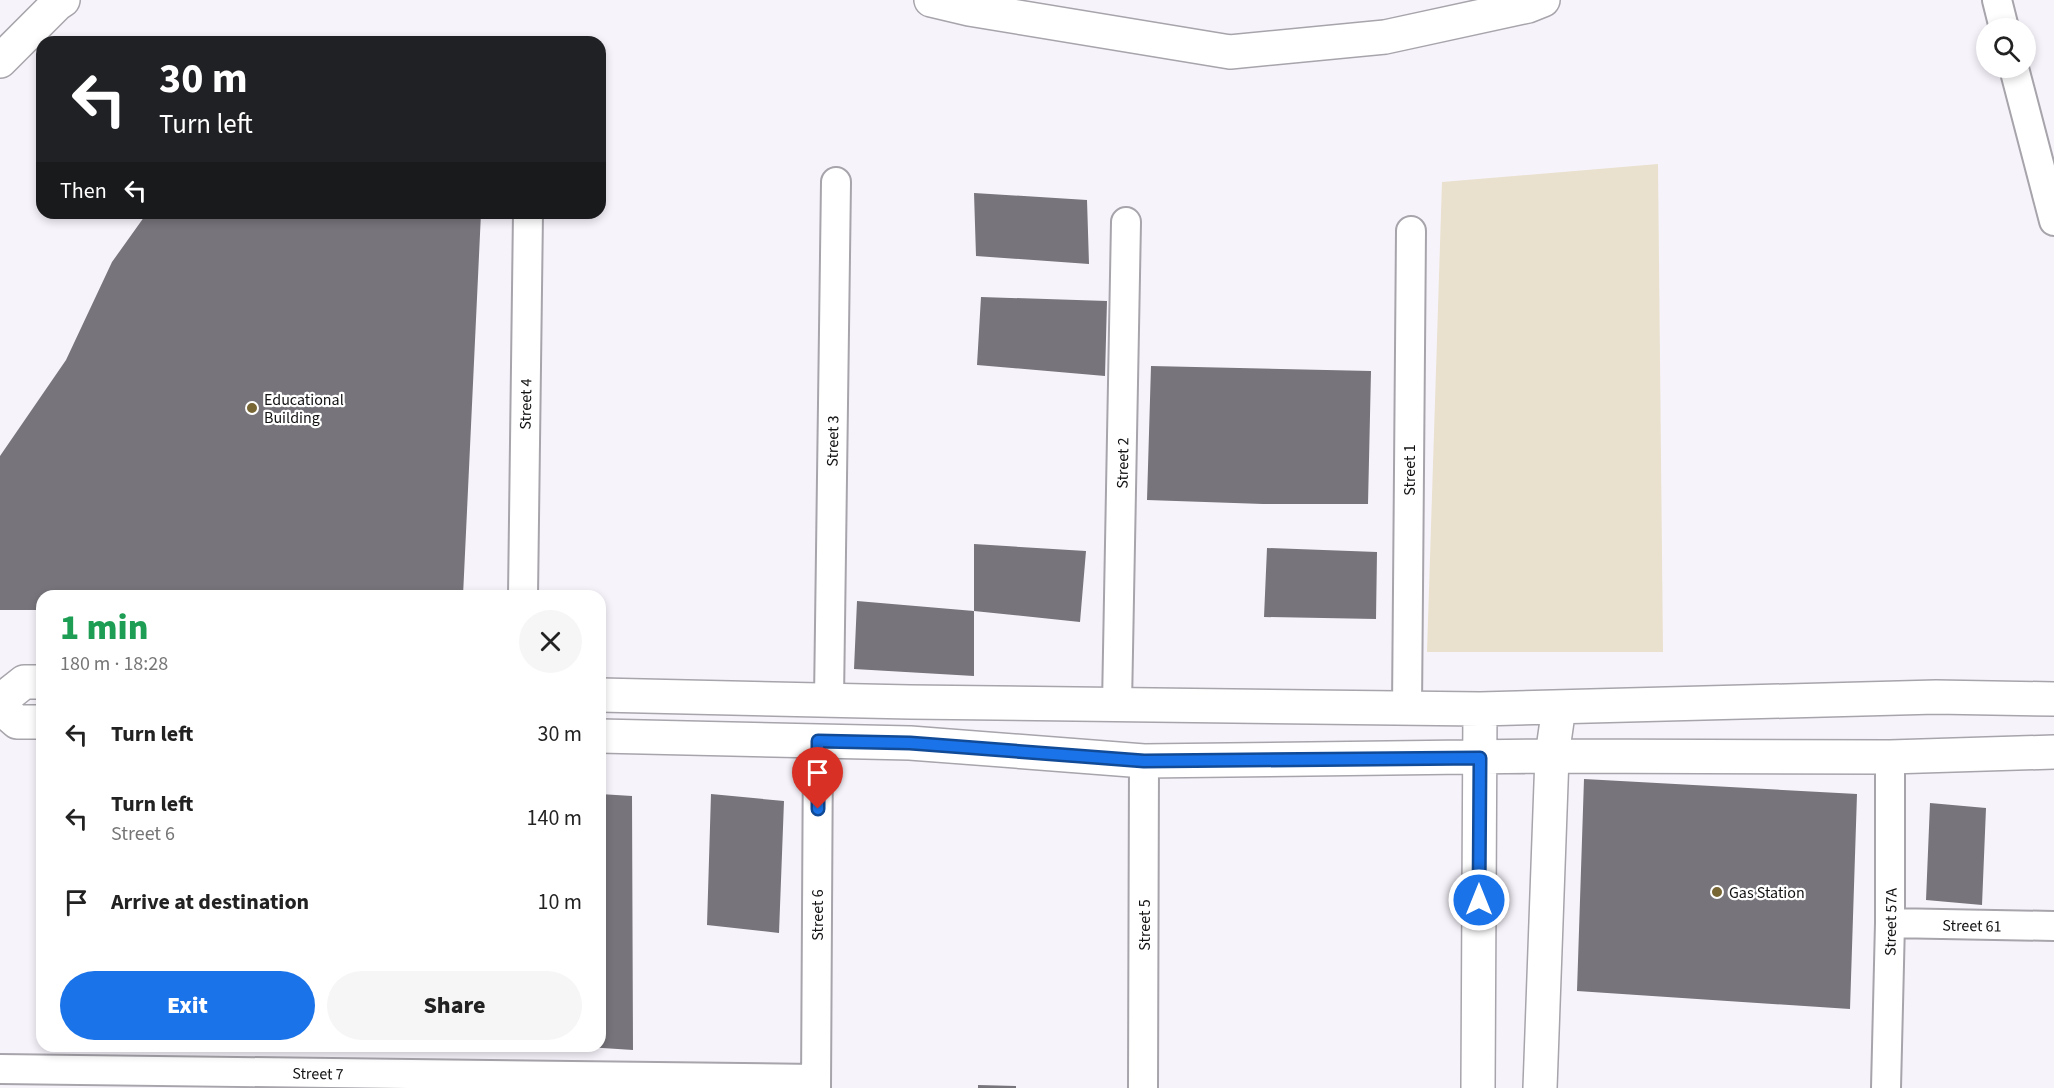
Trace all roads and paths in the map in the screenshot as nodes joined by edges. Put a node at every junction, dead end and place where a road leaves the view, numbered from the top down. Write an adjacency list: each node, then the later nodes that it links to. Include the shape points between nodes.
1 (63, 0): 6 (main road)
2 (931, 0): 3 (main road, via 1230,52 1384,38)
3 (1543, 0)
4 (1996, 0): 5 (street)
5 (2001, 18)
6 (0, 61)
7 (2017, 78): 10 (street)
8 (836, 182): 17 (street, Street 3)
9 (528, 219): 13 (street, Street 4)
10 (2054, 221)
11 (1126, 222): 20 (street, Street 2)
12 (1411, 231): 23 (street, Street 1)
13 (523, 590)
14 (36, 682): 18 (main road, via 24,682)
15 (606, 694): 17 (main road)
16 (2054, 699): 22 (main road, via 1936,697)
17 (829, 700): 19 (main road)
18 (0, 701)
19 (910, 702): 20 (main road); 28 (main road)
20 (1117, 705): 23 (main road)
21 (0, 707): 25 (main road, via 17,722)
22 (1559, 707): 24 (main road); 30 (main road)
23 (1407, 709): 24 (main road)
24 (1480, 709): 32 (main road)
25 (36, 722)
26 (606, 736): 27 (main road)
27 (818, 741): 28 (main road); 37 (street, Street 6)
28 (910, 743): 33 (main road)
29 (2054, 752): 31 (main road)
30 (1552, 756): 31 (main road); 32 (main road); 40 (main road)
31 (1890, 757): 34 (street, Street 57A)
32 (1480, 758): 33 (main road); 39 (main road)
33 (1144, 761): 38 (street, Street 5)
34 (1890, 923): 35 (street, Street 61); 41 (street, Street 57A)
35 (2054, 926)
36 (0, 1069): 37 (street, Street 7)
37 (816, 1084)
38 (1143, 1088)
39 (1478, 1088)
40 (1540, 1088)
41 (1886, 1088)

